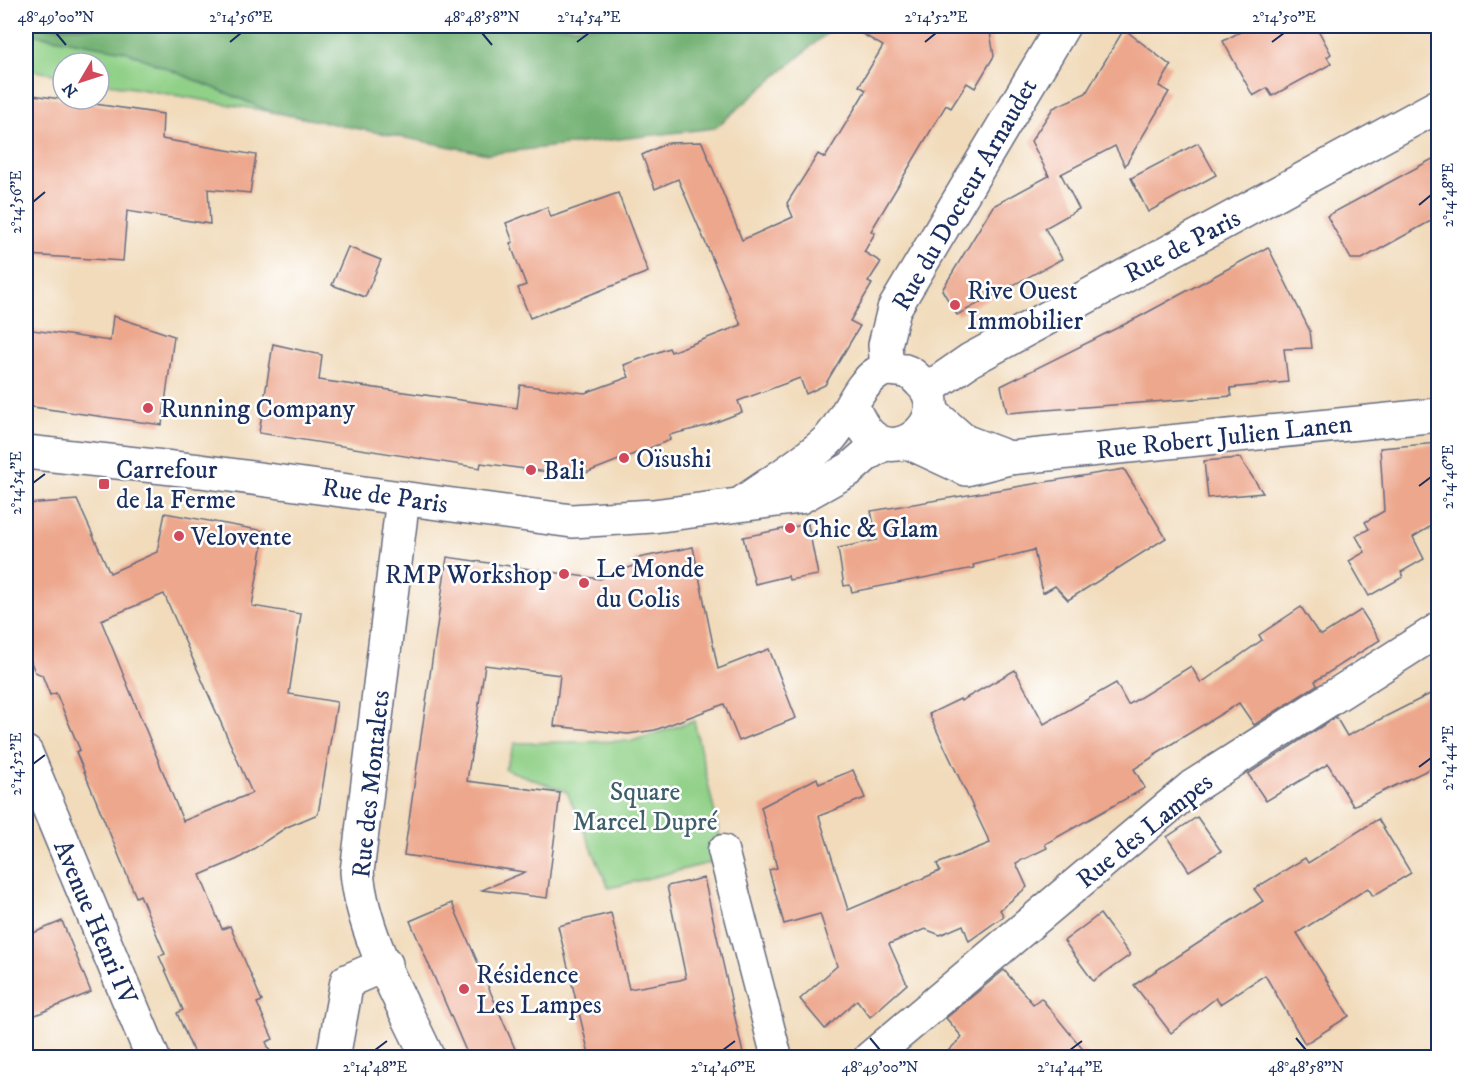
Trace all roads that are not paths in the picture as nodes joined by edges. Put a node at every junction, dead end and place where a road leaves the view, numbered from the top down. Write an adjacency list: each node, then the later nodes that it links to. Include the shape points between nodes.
1 (1062, 26): 3 (street, Rue du Docteur Arnaudet, via 894,309 885,345)
2 (1438, 106): 4 (street, Rue de Paris, via 970,360)
3 (887, 369): 4 (street, via 910,372); 5 (street, via 868,379)
4 (930, 401): 7 (street, via 924,430); 9 (street, Rue Robert Julien Lanen, via 964,441)
5 (852, 408): 7 (street, via 869,435); 11 (street, Rue de Paris, via 828,441)
6 (1438, 415): 9 (street, Rue Robert Julien Lanen)
7 (896, 443): 9 (street, Rue Robert Julien Lanen, via 966,469); 11 (street, Rue de Paris, via 867,453 850,469 800,497)
8 (26, 452): 10 (street, Rue de Paris)
9 (1009, 458)
10 (403, 498): 11 (street, Rue de Paris, via 572,521 653,516); 15 (street, Rue des Montalets, via 357,872 359,898)
11 (744, 502)
12 (1438, 630): 20 (street, Rue des Lampes, via 1192,787)
13 (26, 753): 16 (street, Avenue Henri IV)
14 (723, 850): 19 (street)
15 (386, 964): 17 (street, via 347,981); 18 (street, Rue des Montalets)
16 (153, 1058)
17 (333, 1058)
18 (428, 1058)
19 (777, 1058)
20 (870, 1058)

